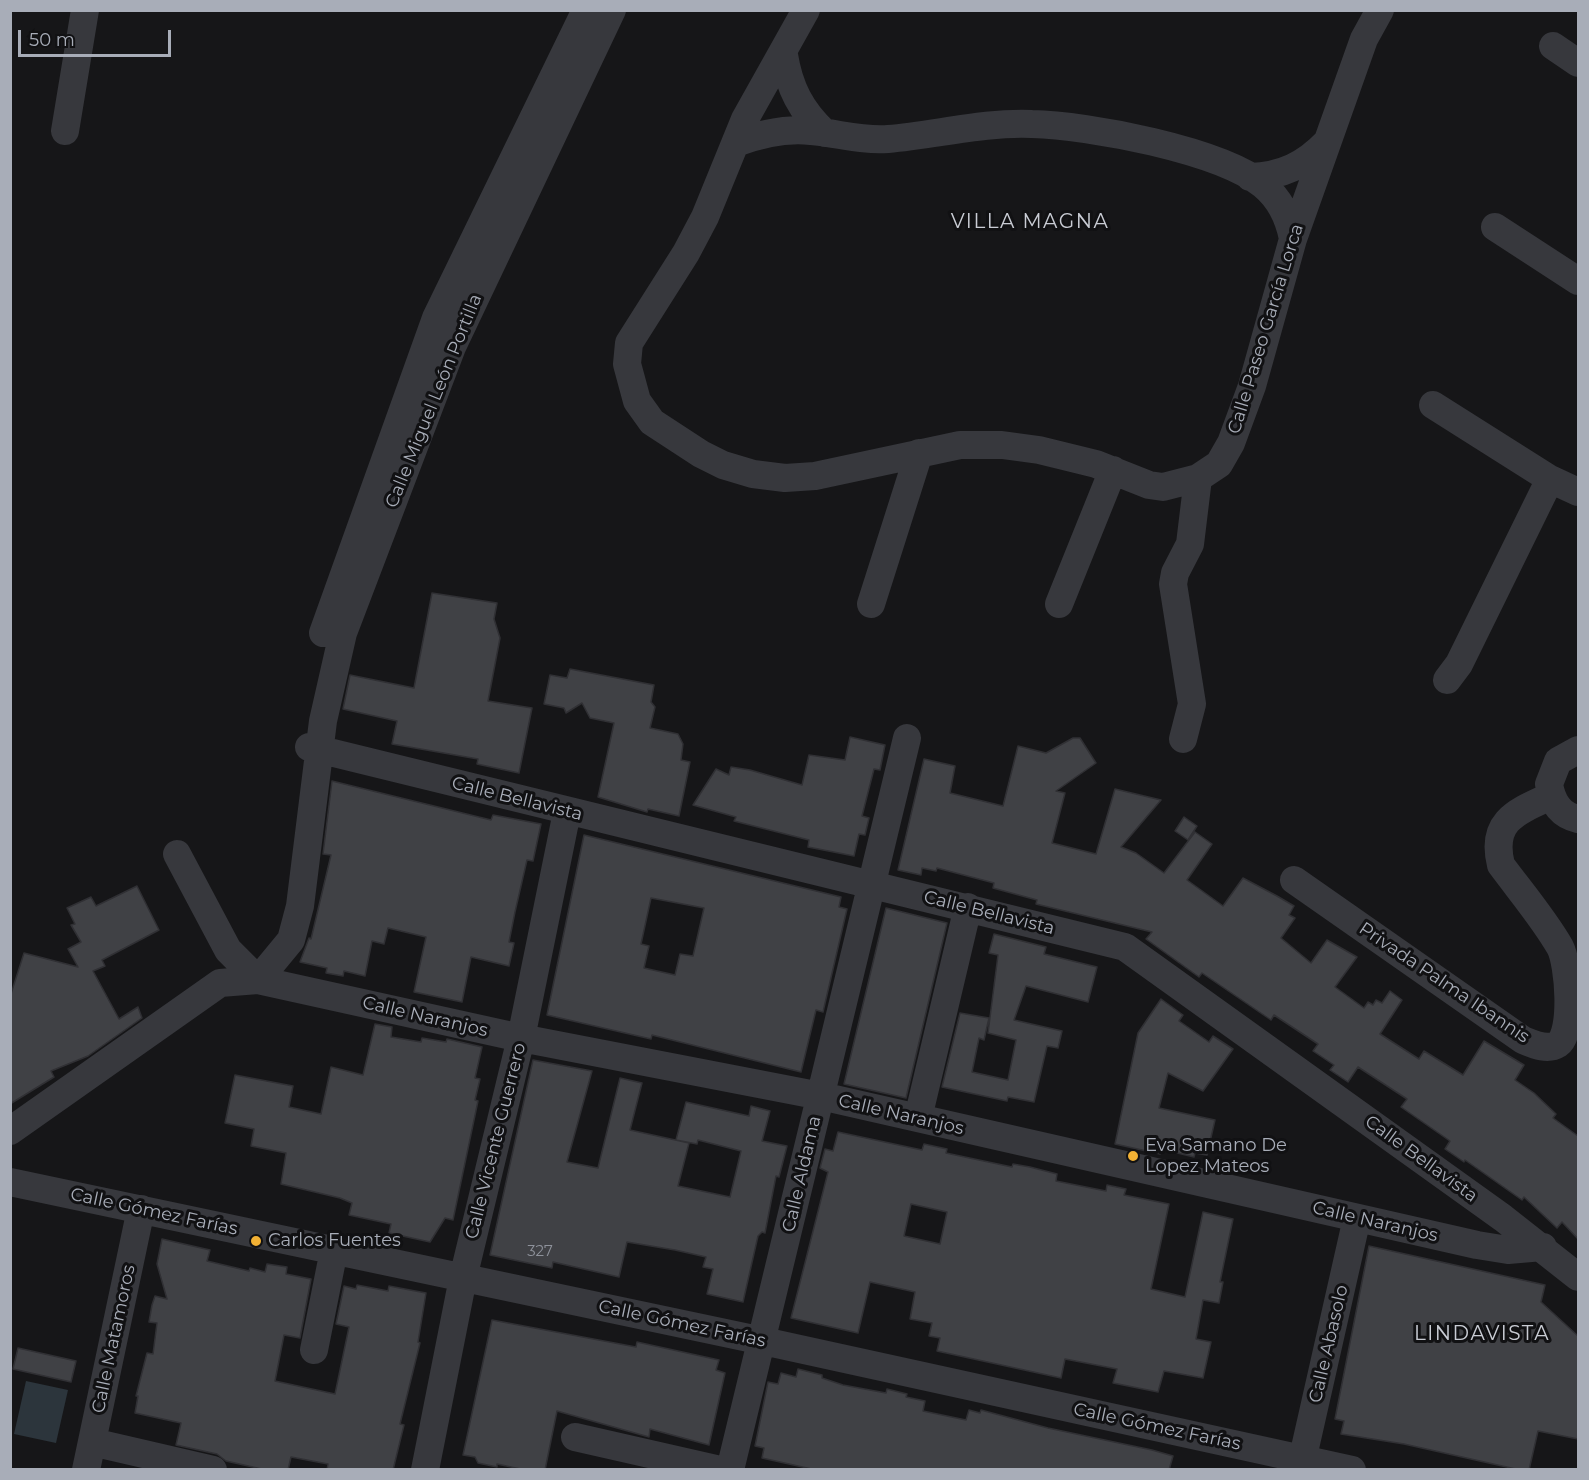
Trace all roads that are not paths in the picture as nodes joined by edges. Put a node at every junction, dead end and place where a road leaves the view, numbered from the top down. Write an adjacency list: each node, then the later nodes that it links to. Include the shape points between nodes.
1 (85, 10): 8 (street)
2 (806, 10): 6 (street, Calle Paseo García Lorca)
3 (1380, 10): 10 (street, Calle Paseo García Lorca, via 1364,39)
4 (592, 14): 28 (street, Calle Miguel León Portilla, via 440,342 324,629 307,717)
5 (1553, 46): 7 (street)
6 (784, 55): 9 (street, via 796,98); 11 (street, Calle Paseo García Lorca)
7 (1578, 63)
8 (65, 131)
9 (825, 133): 11 (street, via 778,131); 12 (street, via 887,139 980,125 1032,123 1142,139)
10 (1327, 142): 12 (street, via 1292,169); 14 (street, Calle Paseo García Lorca)
11 (735, 143): 17 (street, Calle Paseo García Lorca, via 686,253 629,343 627,364 638,401 652,422 677,440 723,465 753,474 815,476)
12 (1250, 177): 14 (street, via 1280,203)
13 (1495, 227): 15 (street)
14 (1293, 239): 19 (street, Calle Paseo García Lorca, via 1240,422 1219,464)
15 (1578, 281)
16 (1433, 405): 20 (street)
17 (919, 453): 18 (street, Calle Paseo García Lorca, via 960,445 1002,445 1065,455); 22 (street)
18 (1113, 470): 19 (street, Calle Paseo García Lorca, via 1163,488); 23 (street)
19 (1198, 478): 26 (street, via 1190,544 1173,584 1192,704)
20 (1550, 478): 21 (street); 24 (street)
21 (1578, 492)
22 (871, 604)
23 (1059, 604)
24 (1447, 680)
25 (907, 738): 34 (street, Calle Aldama)
26 (1184, 739)
27 (1578, 750): 29 (street, via 1558,761 1551,772)
28 (314, 757): 30 (street, Calle Bellavista); 36 (street, Calle Miguel León Portilla, via 300,906 291,940)
29 (1551, 796): 31 (street, via 1565,814); 33 (street, Privada Palma Ibannis, via 1515,812 1501,828 1498,851 1502,865 1561,949 1568,975 1566,1029 1556,1046 1523,1040)
30 (567, 812): 34 (street, Calle Bellavista); 37 (street, Calle Vicente Guerrero)
31 (1578, 819)
32 (177, 854): 36 (street, via 228,950)
33 (1294, 880)
34 (872, 884): 35 (street, Calle Bellavista); 38 (street, Calle Aldama)
35 (969, 907): 39 (street); 44 (street, Calle Bellavista, via 1125,947)
36 (258, 980): 37 (street, Calle Naranjos); 40 (street, Calle Naranjos, via 220,983)
37 (521, 1038): 38 (street, Calle Naranjos); 47 (street, Calle Vicente Guerrero)
38 (821, 1096): 39 (street, Calle Naranjos); 48 (street, Calle Aldama)
39 (918, 1118): 43 (street, Calle Naranjos)
40 (10, 1131)
41 (10, 1182): 42 (street, Calle Gómez Farías)
42 (141, 1209): 45 (street, Calle Gómez Farías); 51 (street, Calle Matamoros)
43 (1357, 1218): 44 (street, Calle Naranjos, via 1508,1250); 52 (street, Calle Abasolo)
44 (1543, 1247): 46 (street, Calle Bellavista)
45 (334, 1250): 47 (street, Calle Gómez Farías); 49 (street)
46 (1578, 1277)
47 (463, 1278): 48 (street, Calle Gómez Farías); 54 (street, Calle Vicente Guerrero)
48 (763, 1341): 52 (street, Calle Gómez Farías); 56 (street, Calle Aldama)
49 (314, 1350)
50 (575, 1437): 55 (street)
51 (90, 1462): 53 (street)
52 (1302, 1464): 57 (street, Calle Gómez Farías)
53 (213, 1470)
54 (425, 1470)
55 (720, 1470)
56 (730, 1470)
57 (1353, 1470)

